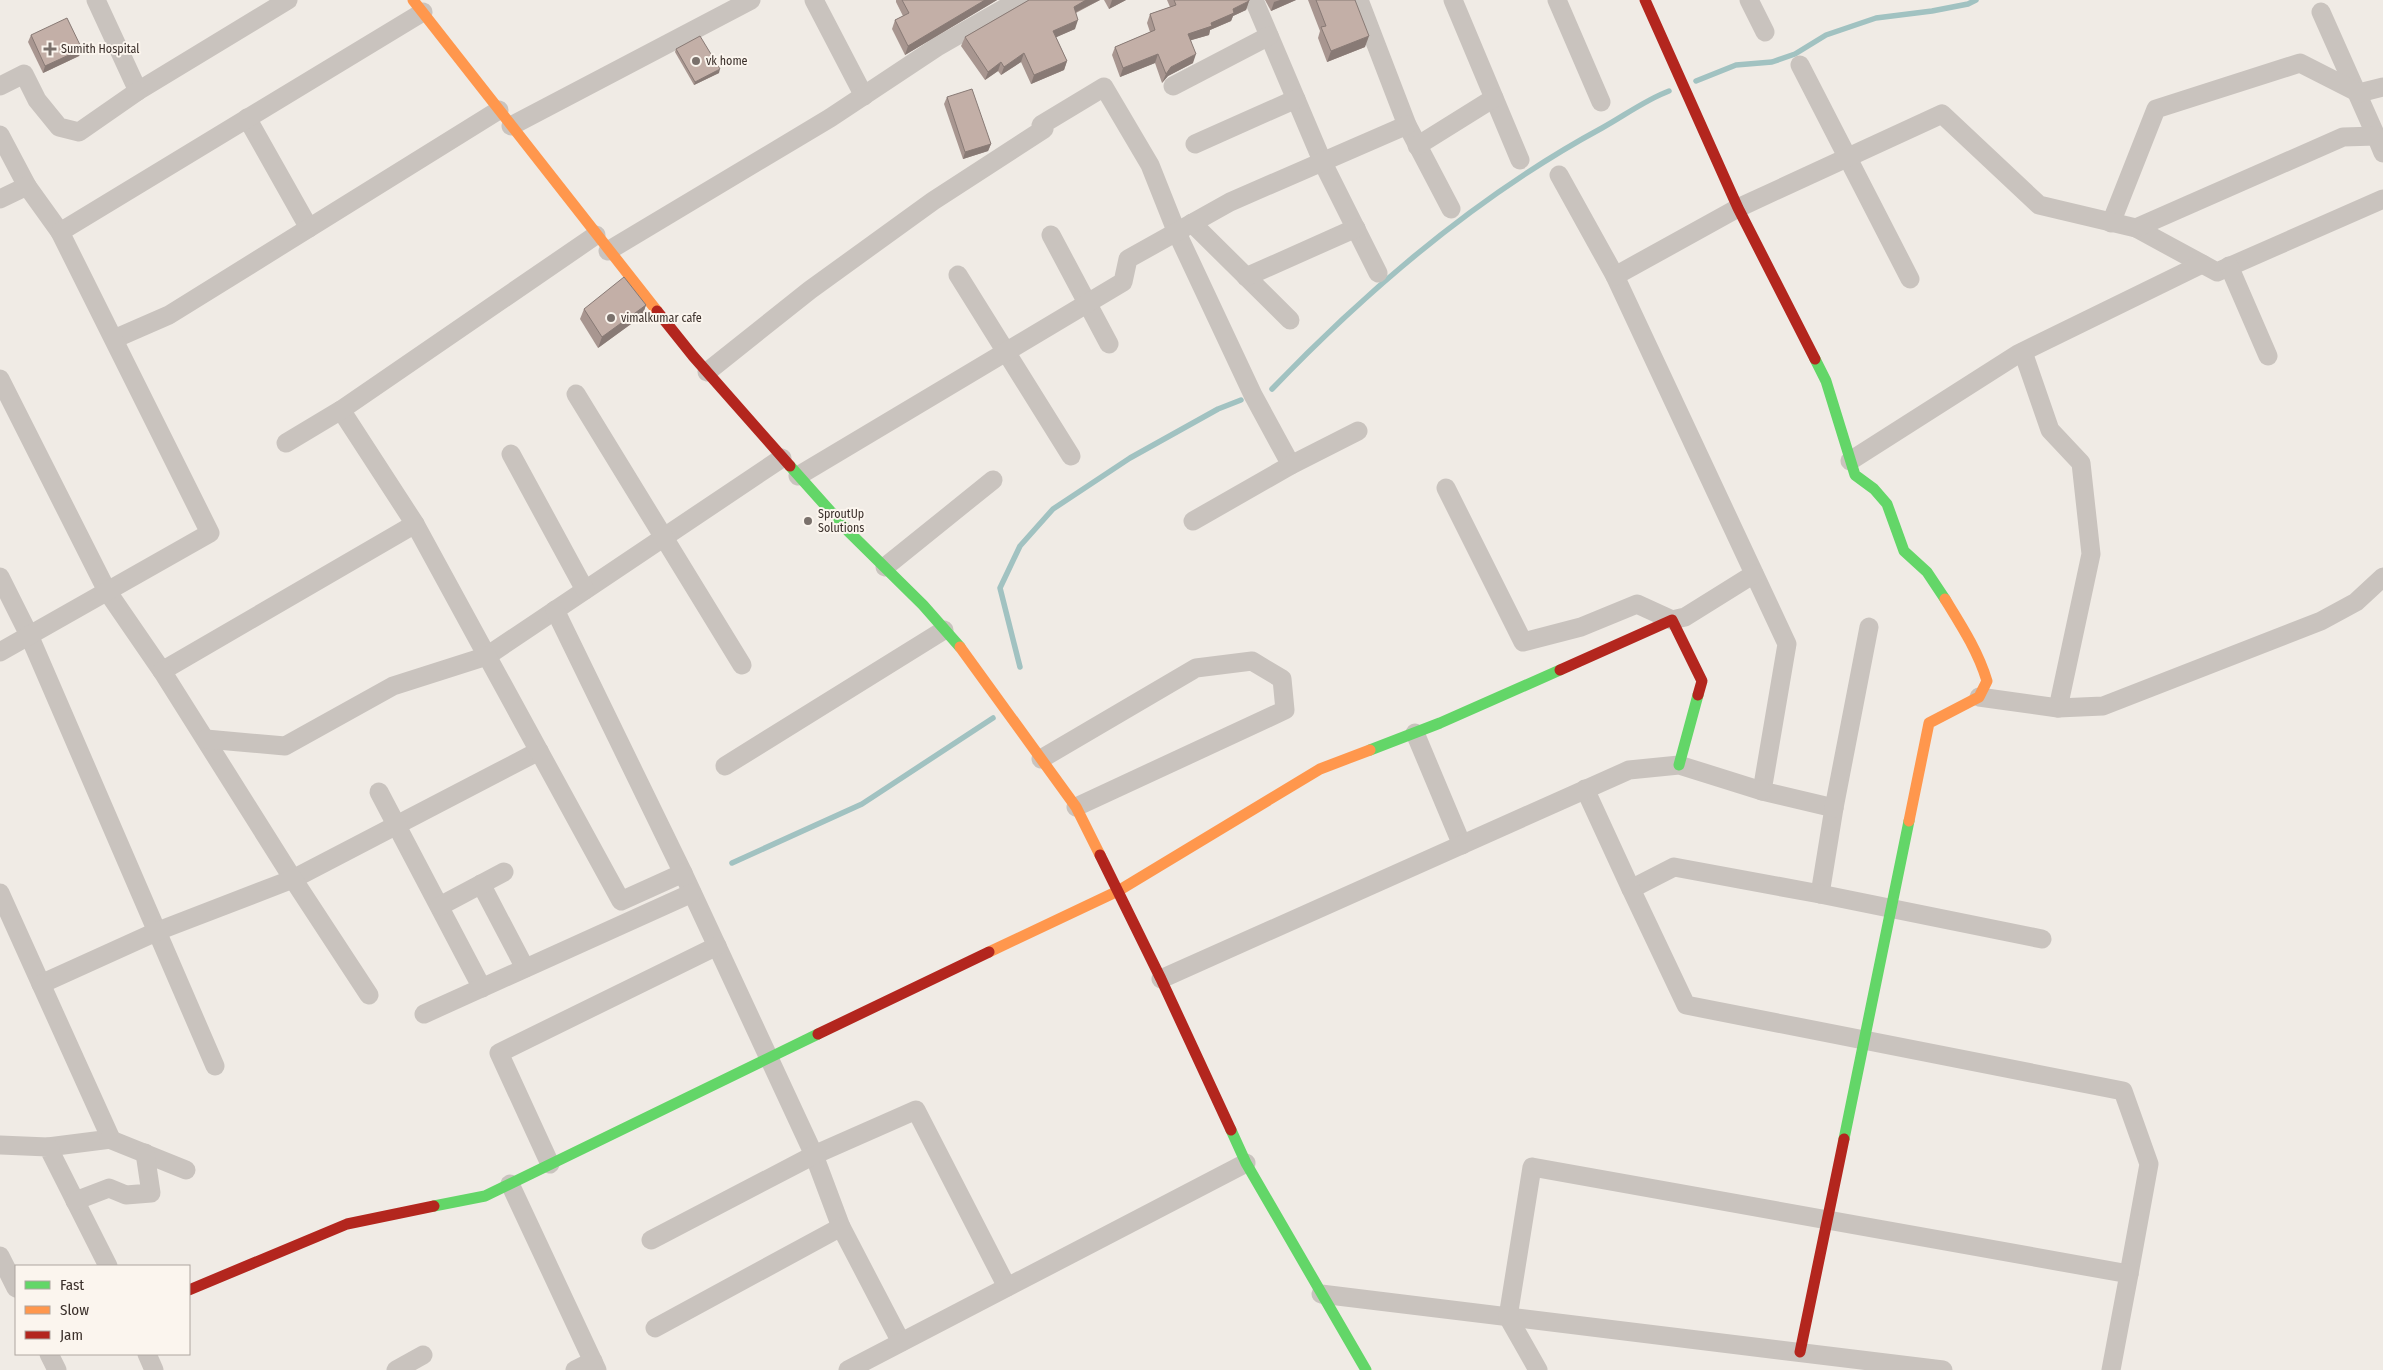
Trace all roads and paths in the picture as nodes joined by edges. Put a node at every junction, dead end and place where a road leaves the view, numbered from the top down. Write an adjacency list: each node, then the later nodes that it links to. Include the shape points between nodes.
1 (96, 0): 20 (street)
2 (751, 0): 29 (street)
3 (814, 0): 22 (street)
4 (1019, 0): 22 (street, via 937,47)
5 (1254, 0): 15 (street)
6 (1359, 0): 28 (street)
7 (1453, 0): 23 (street)
8 (1557, 0): 25 (street)
9 (1645, 0): 42 (street)
10 (1749, 0): 14 (street)
11 (277, 3): 20 (street)
12 (420, 4): 26 (street); 27 (street)
13 (2321, 12): 21 (street)
14 (1765, 32)
15 (1269, 36): 18 (street); 24 (street)
16 (1800, 64): 34 (street)
17 (0, 86): 20 (street, via 24,74 37,100 59,127 79,132)
18 (1173, 86)
19 (2383, 87): 21 (street)
20 (138, 91)
21 (2358, 93): 32 (street); 43 (street, via 2300,63 2156,109)
22 (864, 96): 51 (street)
23 (1494, 98): 33 (street); 35 (street)
24 (1296, 99): 31 (street); 36 (street)
25 (1602, 102)
26 (499, 110): 29 (street); 44 (street)
27 (246, 118): 44 (street); 48 (street)
28 (1407, 125): 33 (street); 36 (street)
29 (511, 126): 49 (street)
30 (0, 135): 38 (street)
31 (1195, 144)
32 (2380, 145): 47 (street, via 2342,137)
33 (1416, 146): 41 (street)
34 (1847, 156): 42 (street); 43 (street, via 1942,114 2039,205); 58 (street)
35 (1520, 160)
36 (1323, 163): 45 (street, via 1230,202); 46 (street)
37 (1559, 175): 56 (street)
38 (27, 186): 39 (street); 48 (street)
39 (0, 199)
40 (2383, 200): 53 (street)
41 (1450, 208)
42 (1738, 208): 56 (street); 75 (street, via 1826,381)
43 (2111, 223): 47 (street)
44 (309, 228): 61 (street, via 169,315)
45 (1185, 228): 57 (street); 59 (street, via 1128,259 1123,282); 66 (street, via 1104,87 1041,125 1044,129 933,201 810,290); 76 (street, via 1253,395)
46 (1356, 228): 54 (street); 57 (street)
47 (2136, 228): 52 (street)
48 (60, 232): 61 (street)
49 (596, 235): 51 (street); 69 (street)
50 (1051, 235): 59 (street)
51 (608, 251): 66 (street)
52 (2202, 264): 53 (street, via 2217,272); 64 (street)
53 (2229, 266): 65 (street)
54 (1378, 273)
55 (958, 275): 63 (street)
56 (1615, 276): 84 (street)
57 (1246, 277): 60 (street)
58 (1910, 279)
59 (1087, 304): 62 (street); 63 (street)
60 (1290, 320)
61 (114, 339): 88 (street, via 210,533)
62 (1108, 344)
63 (1006, 352): 73 (street); 77 (street)
64 (2023, 352): 75 (street); 99 (street, via 2050,430 2081,463 2091,554)
65 (2268, 356)
66 (707, 372): 74 (street)
67 (0, 379): 88 (street)
68 (576, 394): 82 (street)
69 (341, 410): 71 (street); 81 (street)
70 (1358, 431): 76 (street)
71 (286, 442)
72 (510, 454): 87 (street)
73 (1071, 456)
74 (782, 458): 77 (street); 82 (street)
75 (1850, 460): 98 (street, via 1855,475 1887,504 1904,551 1927,572 1965,631 1987,681)
76 (1291, 465): 80 (street)
77 (798, 476): 83 (street)
78 (993, 480): 83 (street)
79 (1446, 488): 90 (street, via 1523,642 1581,627 1637,604)
80 (1193, 521)
81 (415, 524): 95 (street); 97 (street)
82 (664, 537): 87 (street); 96 (street)
83 (884, 567): 92 (street)
84 (1754, 574): 90 (street, via 1685,617); 107 (street, via 1787,644)
85 (0, 577): 93 (street)
86 (2383, 577): 99 (street, via 2356,602 2321,622 2103,706)
87 (585, 590): 89 (street)
88 (107, 591): 93 (street); 97 (street)
89 (555, 610): 95 (street); 114 (street)
90 (1672, 620): 100 (street); 104 (street, via 1702,681)
91 (1868, 628): 110 (street)
92 (944, 630): 103 (street, via 966,654); 105 (street)
93 (29, 635): 94 (street); 124 (street)
94 (0, 652)
95 (487, 656): 101 (street, via 393,686 285,746); 102 (street)
96 (742, 665)
97 (162, 671): 101 (street)
98 (1979, 698): 99 (street); 123 (street, via 1930,723)
99 (2058, 708)
100 (1415, 733): 112 (street); 118 (street, via 1320,769)
101 (206, 739): 115 (street)
102 (539, 751): 111 (street); 114 (street, via 621,900)
103 (1041, 759): 109 (street); 109 (street, via 1196,668 1252,661 1282,679 1285,710)
104 (1678, 765): 106 (street, via 1630,770); 107 (street)
105 (725, 766)
106 (1585, 789): 112 (street); 117 (street)
107 (1762, 791): 110 (street)
108 (379, 792): 111 (street)
109 (1076, 807): 118 (street)
110 (1834, 808): 121 (street)
111 (398, 825): 115 (street); 122 (street)
112 (1462, 845): 128 (street)
113 (504, 872): 116 (street)
114 (683, 872): 119 (street)
115 (293, 879): 124 (street); 131 (street)
116 (481, 884): 122 (street); 127 (street)
117 (1631, 889): 121 (street, via 1674,867); 133 (street, via 1686,1005)
118 (1118, 891): 128 (street); 134 (street)
119 (692, 892): 126 (street); 127 (street)
120 (0, 894): 129 (street)
121 (1820, 894): 123 (street)
122 (440, 906): 130 (street)
123 (1890, 909): 125 (street); 133 (street)
124 (158, 931): 129 (street); 135 (street)
125 (2042, 939)
126 (717, 946): 134 (street); 142 (street, via 499,1053)
127 (525, 968): 130 (street)
128 (1161, 979): 141 (street)
129 (41, 984): 136 (street)
130 (482, 988): 132 (street)
131 (369, 995)
132 (424, 1014)
133 (1864, 1039): 146 (street); 151 (street, via 2123,1091 2148,1164)
134 (770, 1057): 140 (street); 142 (street)
135 (215, 1066)
136 (109, 1139): 138 (street); 139 (street)
137 (1, 1146): 138 (street)
138 (48, 1148): 145 (street)
139 (145, 1153): 143 (street); 145 (street, via 151,1193 126,1195 109,1188)
140 (814, 1155): 147 (street); 148 (street); 153 (street, via 916,1110)
141 (1246, 1163): 153 (street); 155 (street)
142 (550, 1164): 144 (street)
143 (186, 1170)
144 (510, 1184): 154 (street, via 485,1196 347,1224); 163 (street)
145 (75, 1201): 150 (street)
146 (1827, 1219): 151 (street); 156 (street, via 1532,1167); 159 (street)
147 (841, 1227): 157 (street); 158 (street)
148 (651, 1240)
149 (0, 1256): 152 (street)
150 (107, 1265)
151 (2129, 1274): 173 (street)
152 (15, 1286)
153 (1007, 1287): 158 (street)
154 (190, 1290)
155 (1321, 1294): 156 (street); 170 (street)
156 (1508, 1317): 159 (street); 171 (street)
157 (655, 1328)
158 (901, 1342): 169 (street)
159 (1800, 1352): 164 (street)
160 (50, 1355): 165 (street)
161 (147, 1355): 166 (street)
162 (423, 1355): 167 (street)
163 (595, 1365): 168 (street)
164 (1886, 1366): 172 (street)
165 (57, 1370)
166 (154, 1370)
167 (396, 1370)
168 (575, 1370)
169 (848, 1370)
170 (1366, 1370)
171 (1538, 1370)
172 (1943, 1370)
173 (2111, 1370)

